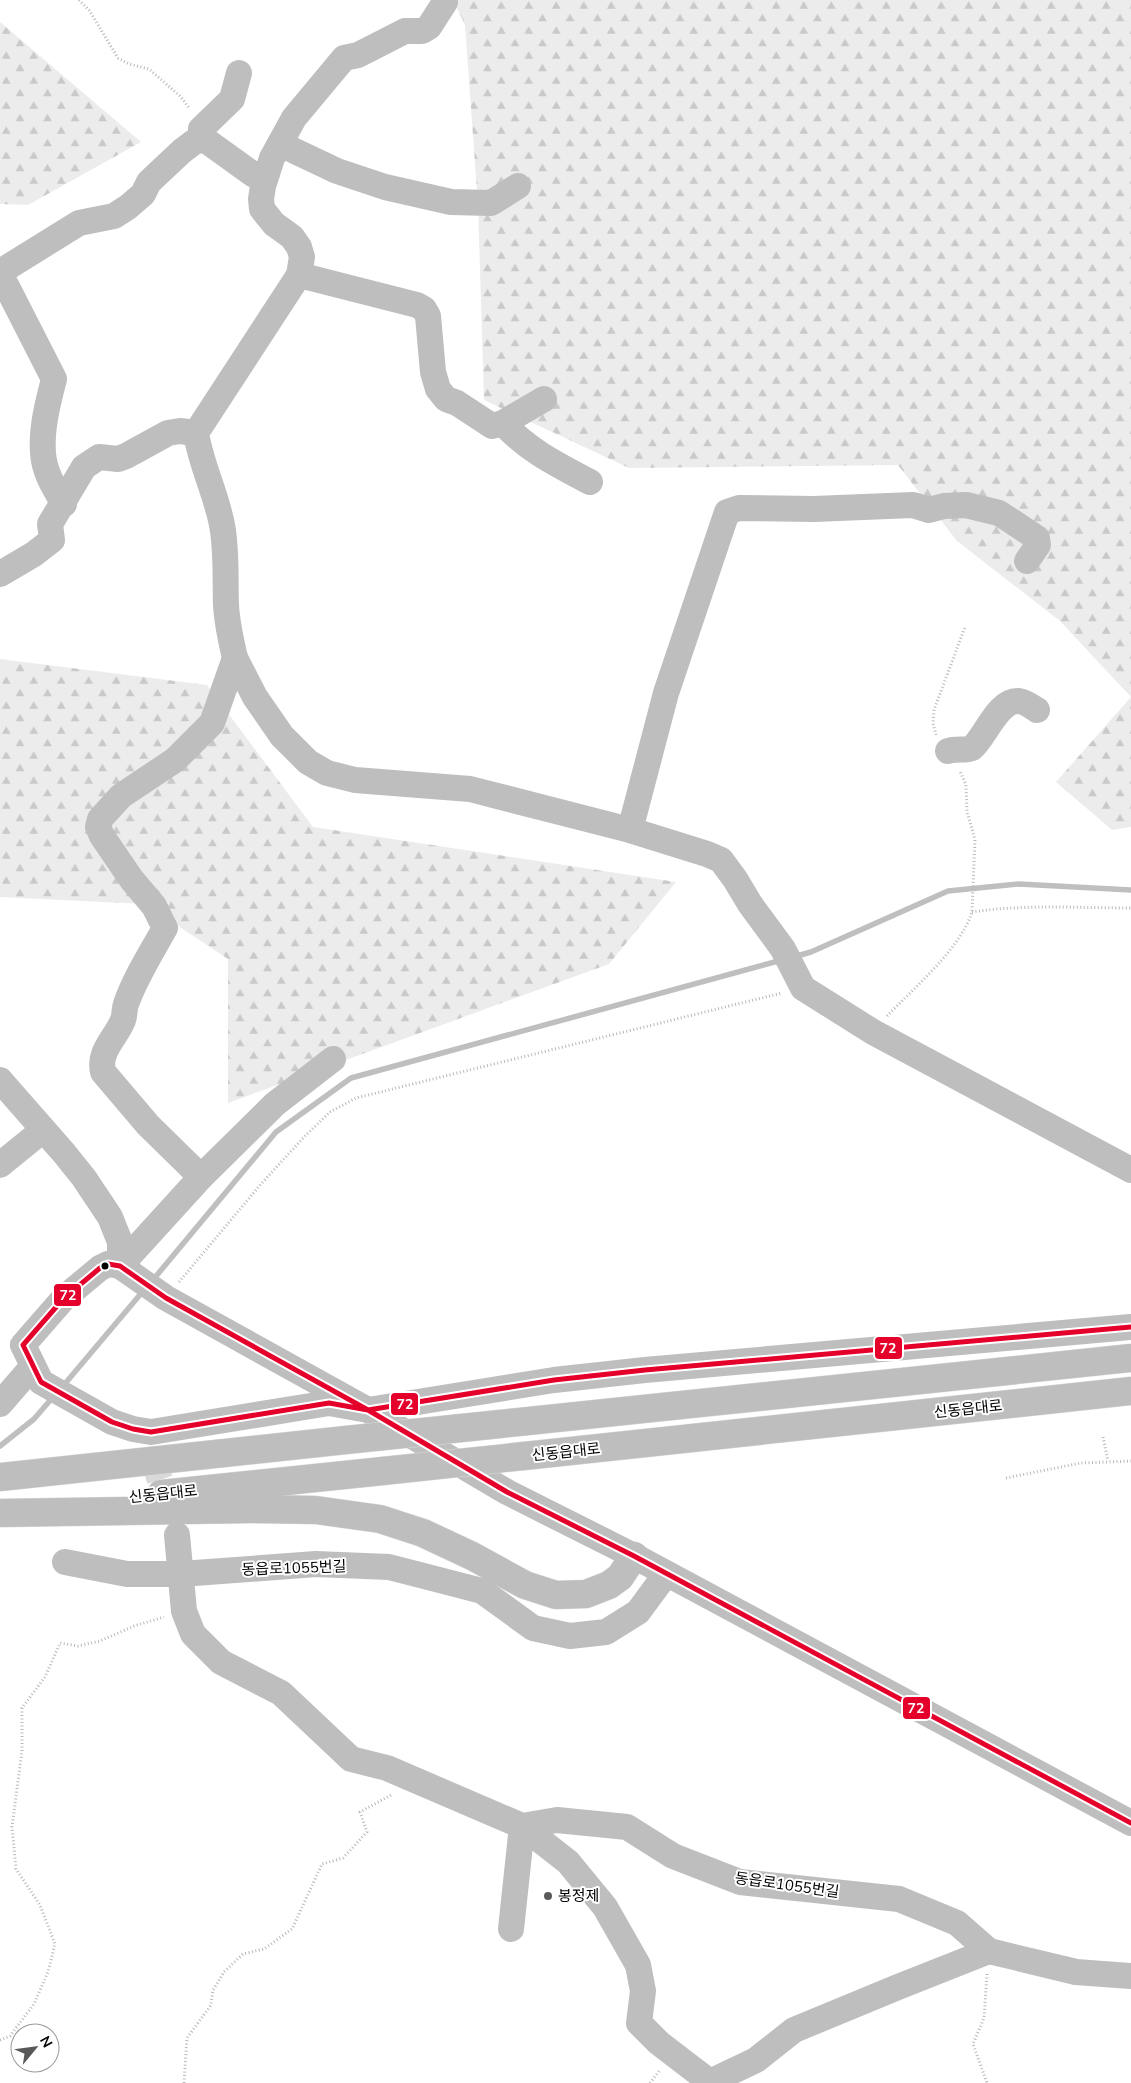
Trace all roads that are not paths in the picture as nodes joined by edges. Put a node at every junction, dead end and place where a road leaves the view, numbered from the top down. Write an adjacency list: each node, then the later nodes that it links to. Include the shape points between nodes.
1 (445, 2): 4 (street, via 429,27 422,31 400,33 358,55 344,58 294,118)
2 (239, 73): 3 (street, via 232,99)
3 (203, 134): 5 (street, via 254,175); 7 (street, via 149,182 143,194 128,207 114,216 79,223)
4 (280, 144): 5 (street); 6 (street, via 337,171 451,202 491,203)
5 (266, 173): 8 (street, via 262,209 299,247 302,257)
6 (518, 186)
7 (0, 272)
8 (299, 275): 11 (street, via 418,304 428,316 433,372 438,389 446,399 458,403 492,426); 12 (street)
9 (0, 279): 14 (street, via 6,284 54,379 48,401 43,454 49,478)
10 (544, 399): 11 (street)
11 (503, 423): 13 (street, via 541,457)
12 (196, 433): 14 (street, via 168,433 126,456 99,458 84,467); 17 (street, via 223,527 226,607)
13 (590, 482)
14 (64, 504): 16 (street, via 50,524 52,540)
15 (1027, 561): 20 (street, via 1038,545 1037,538 998,513 966,505 928,510 913,505 739,508 727,512 666,693)
16 (0, 574)
17 (235, 658): 20 (street, via 255,697 282,736 308,762 327,774 355,780 470,789); 26 (street, via 212,723 174,760 121,796 100,819 98,827 132,880 154,906 165,928 139,975 123,1020 103,1054 103,1072 148,1125)
18 (1037, 710): 19 (street, via 1019,701 1013,702 998,712 972,748)
19 (948, 751)
20 (630, 830): 25 (street, via 721,860 783,949 801,983 873,1032)
21 (332, 1059): 26 (street, via 275,1104)
22 (0, 1080): 23 (street)
23 (43, 1130): 24 (street); 27 (street, via 84,1178 110,1217 120,1242)
24 (0, 1165)
25 (1131, 1170)
26 (201, 1177): 27 (street)
27 (124, 1270): 30 (street, via 108,1264 100,1268 64,1298 31,1334 22,1346); 33 (street, via 162,1296)
28 (1131, 1327): 33 (street, via 645,1370 554,1380)
29 (1131, 1358): 34 (main road, bridge)
30 (37, 1374): 32 (street); 33 (street, via 76,1402 112,1422 133,1429 152,1443 329,1402)
31 (1131, 1391): 35 (main road, 신동읍대로, bridge)
32 (0, 1404)
33 (368, 1410): 37 (street, via 507,1492)
34 (8, 1476)
35 (0, 1512): 37 (main road, via 316,1510 380,1520 423,1533 525,1585 556,1595 586,1594 609,1585 620,1577)
36 (177, 1535): 39 (street)
37 (634, 1556): 40 (street)
38 (64, 1562): 39 (street, 동읍로1055번길, via 127,1574)
39 (181, 1574): 40 (street, 동읍로1055번길, via 316,1564 388,1567 482,1591 533,1628 570,1636 606,1632 638,1612); 42 (street, via 184,1611 193,1634 221,1662 281,1693 351,1759 387,1768)
40 (666, 1574): 41 (street)
41 (1131, 1823)
42 (522, 1826): 43 (street); 44 (street, 동읍로1055번길, via 557,1820 627,1827 673,1856 740,1882 899,1899 957,1923); 46 (street, via 568,1862 605,1907 638,1965 643,1991 639,2022 659,2043)
43 (511, 1929)
44 (989, 1952): 45 (street, 동읍로1055번길, via 1076,1972); 46 (street, via 794,2030 756,2060)
45 (1131, 1976)
46 (710, 2082)

